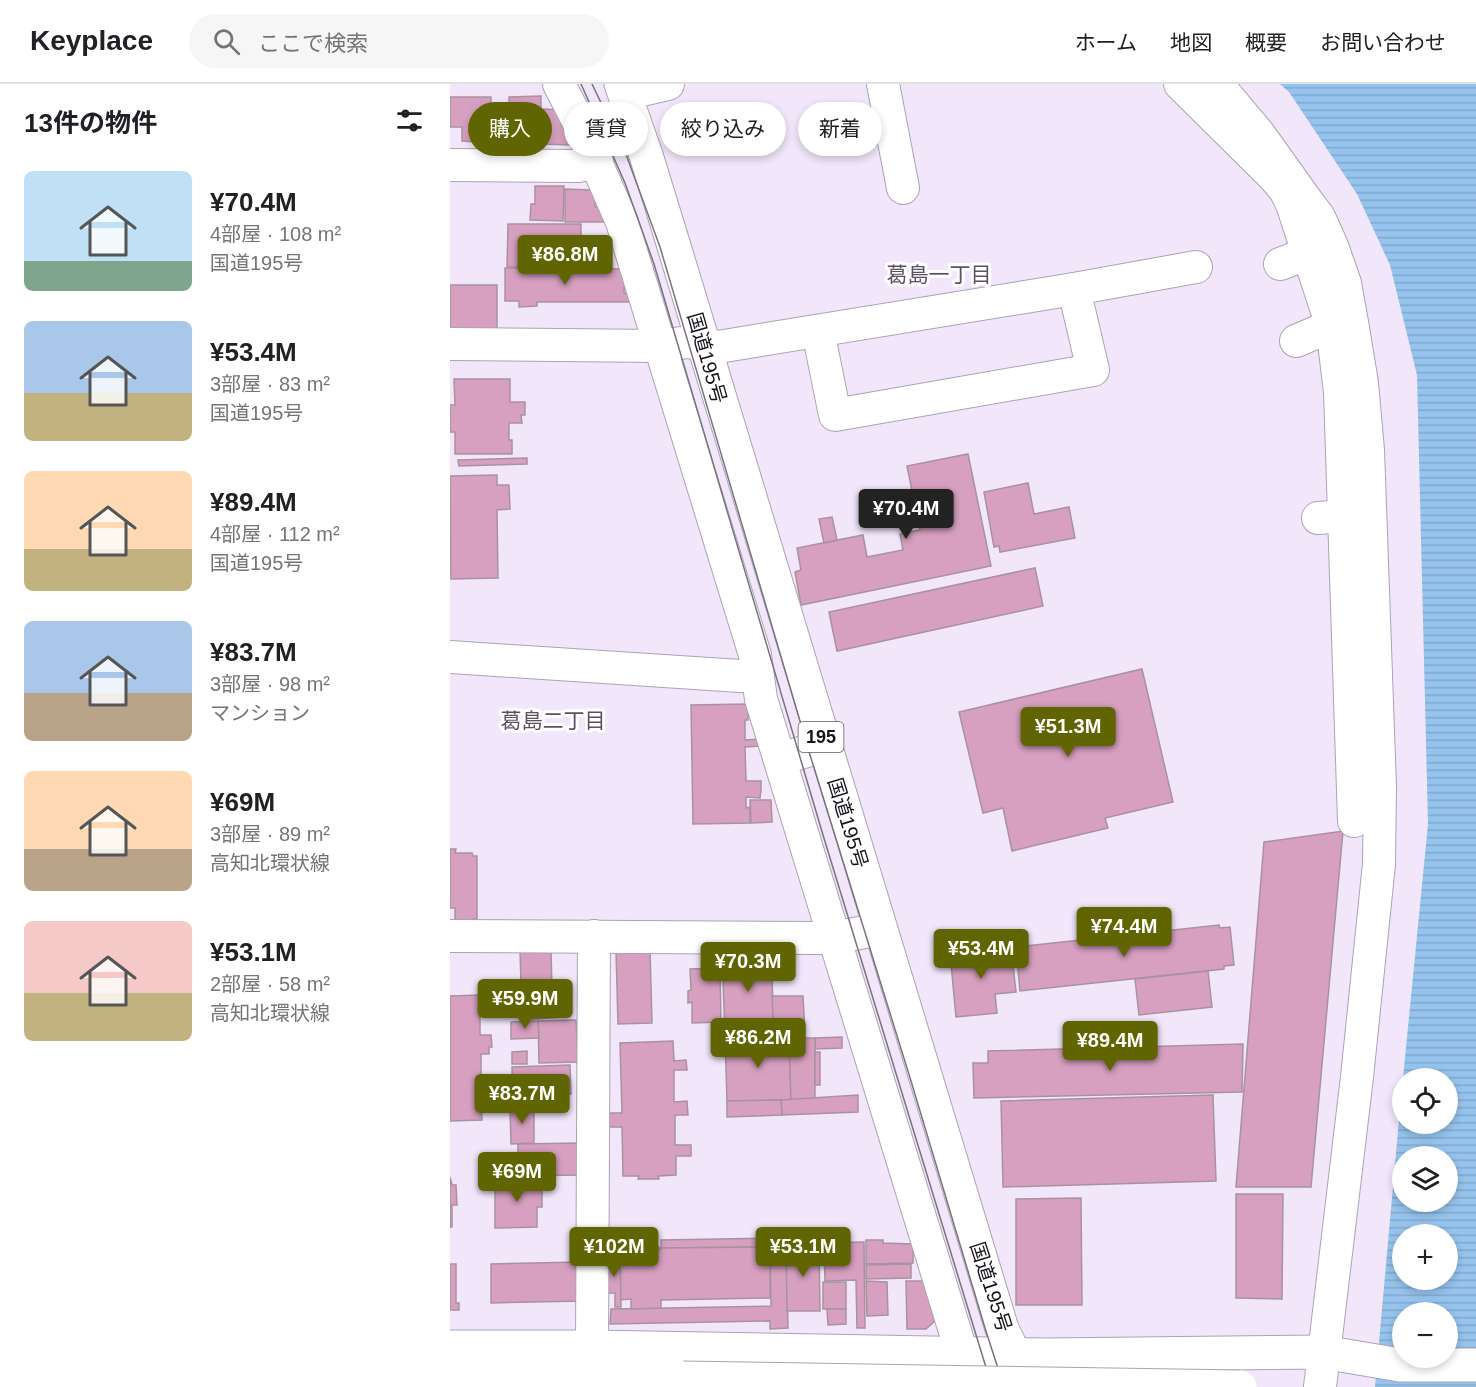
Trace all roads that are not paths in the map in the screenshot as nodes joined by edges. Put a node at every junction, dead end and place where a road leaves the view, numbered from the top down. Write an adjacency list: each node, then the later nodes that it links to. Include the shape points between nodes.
1 (559, 84): 7 (street)
2 (668, 84): 6 (street)
3 (883, 84): 10 (street)
4 (1180, 84): 9 (street)
5 (1216, 84): 9 (street, via 1259,134)
6 (623, 89): 11 (main road, 国道195号 / 195)
7 (597, 162): 8 (street, via 578,166); 13 (street)
8 (450, 165)
9 (1285, 180): 12 (street); 35 (street, via 1319,217 1345,283 1362,383 1368,450 1380,776 1379,864)
10 (903, 188)
11 (673, 243): 13 (street); 21 (main road, 国道195号 / 195)
12 (1309, 253): 14 (street); 17 (street)
13 (632, 255): 22 (street)
14 (1280, 264)
15 (1196, 267): 16 (street)
16 (1074, 289): 18 (street); 18 (street, via 1093,370 835,415)
17 (1331, 326): 19 (street); 27 (street, via 1340,392 1331,517)
18 (818, 331): 21 (street, via 718,347)
19 (1296, 341)
20 (450, 344): 22 (street)
21 (703, 345): 22 (street, via 688,342); 25 (main road, 国道195号 / 195)
22 (660, 346): 24 (street)
23 (450, 657): 24 (street)
24 (757, 675): 26 (street)
25 (824, 746): 26 (street); 28 (main road, 国道195号 / 195)
26 (780, 759): 31 (street)
27 (1354, 821)
28 (880, 928): 31 (street); 37 (main road, 国道195号 / 195, via 1002,1329)
29 (450, 936): 30 (street)
30 (594, 936): 31 (street); 33 (street)
31 (834, 938): 36 (street)
32 (450, 1347): 33 (main road)
33 (592, 1347): 34 (main road)
34 (827, 1352): 36 (main road); 40 (street)
35 (1329, 1353): 37 (main road); 38 (main road, via 1400,1365); 43 (street)
36 (962, 1354): 37 (main road)
37 (1015, 1355): 41 (main road, 国道195号 / 195)
38 (1476, 1365)
39 (450, 1377): 42 (main road, bridge)
40 (825, 1387)
41 (1030, 1387)
42 (1240, 1387)
43 (1320, 1387)

